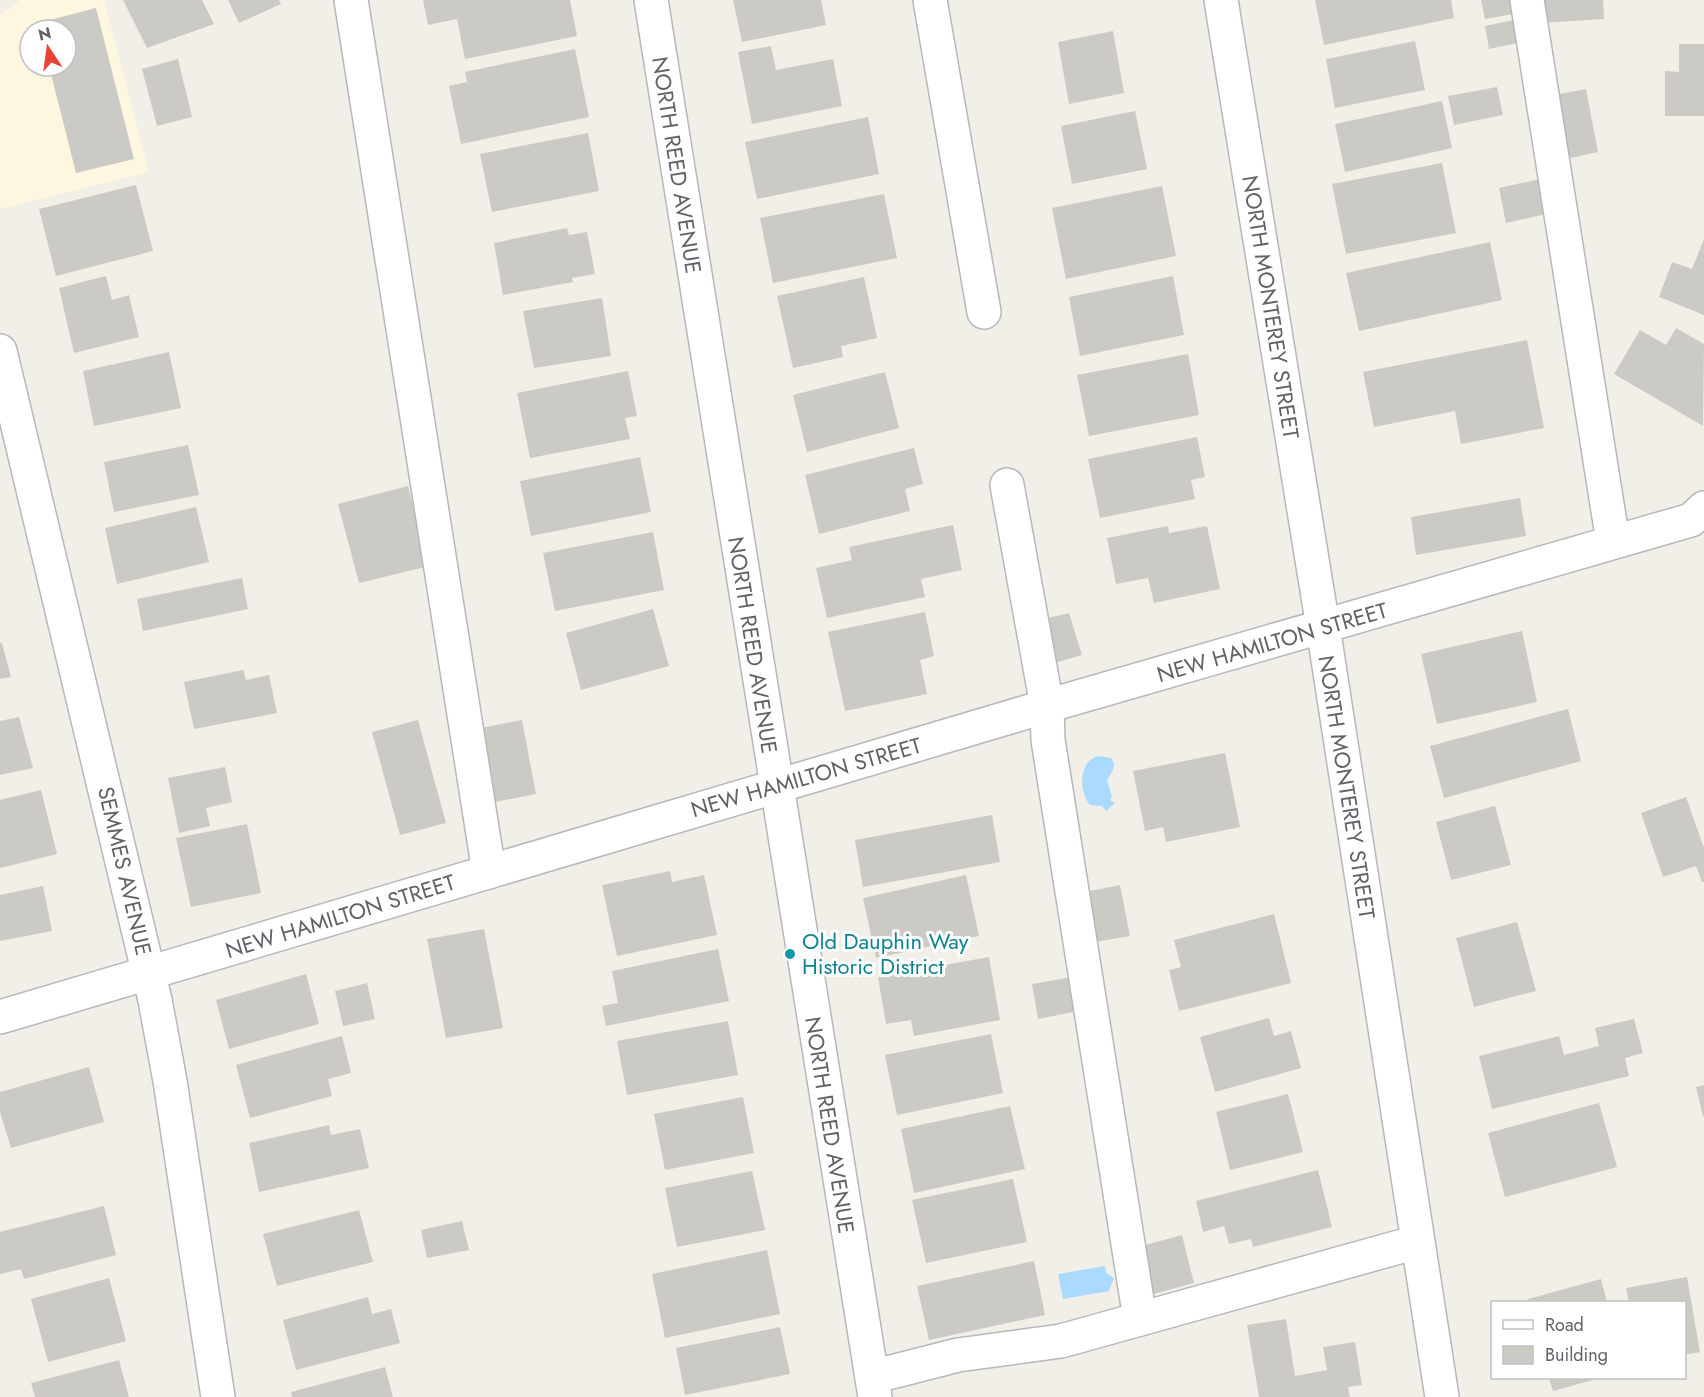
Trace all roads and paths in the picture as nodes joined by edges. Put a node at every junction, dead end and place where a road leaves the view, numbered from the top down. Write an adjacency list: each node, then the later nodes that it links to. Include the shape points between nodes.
1 (351, 0): 14 (street)
2 (651, 0): 13 (street, NORTH REED AVENUE)
3 (930, 0): 6 (street)
4 (1221, 0): 11 (street, NORTH MONTEREY STREET)
5 (1527, 0): 10 (street)
6 (984, 312)
7 (0, 351): 15 (street, SEMMES AVENUE)
8 (1008, 485): 12 (street)
9 (1700, 515): 10 (street, NEW HAMILTON STREET)
10 (1612, 542): 11 (street, NEW HAMILTON STREET)
11 (1323, 627): 12 (street, NEW HAMILTON STREET); 17 (street, NORTH MONTEREY STREET)
12 (1047, 706): 13 (street, NEW HAMILTON STREET); 18 (street, via 1049,751)
13 (775, 786): 14 (street, NEW HAMILTON STREET); 19 (street, NORTH REED AVENUE)
14 (489, 872): 15 (street, NEW HAMILTON STREET)
15 (149, 973): 16 (street, NEW HAMILTON STREET); 20 (street, SEMMES AVENUE, via 170,1081)
16 (0, 1017)
17 (1417, 1242): 18 (street); 21 (street, NORTH MONTEREY STREET)
18 (1140, 1320): 19 (street, via 1061,1341 958,1355)
19 (873, 1387)
20 (218, 1397)
21 (1442, 1397)

